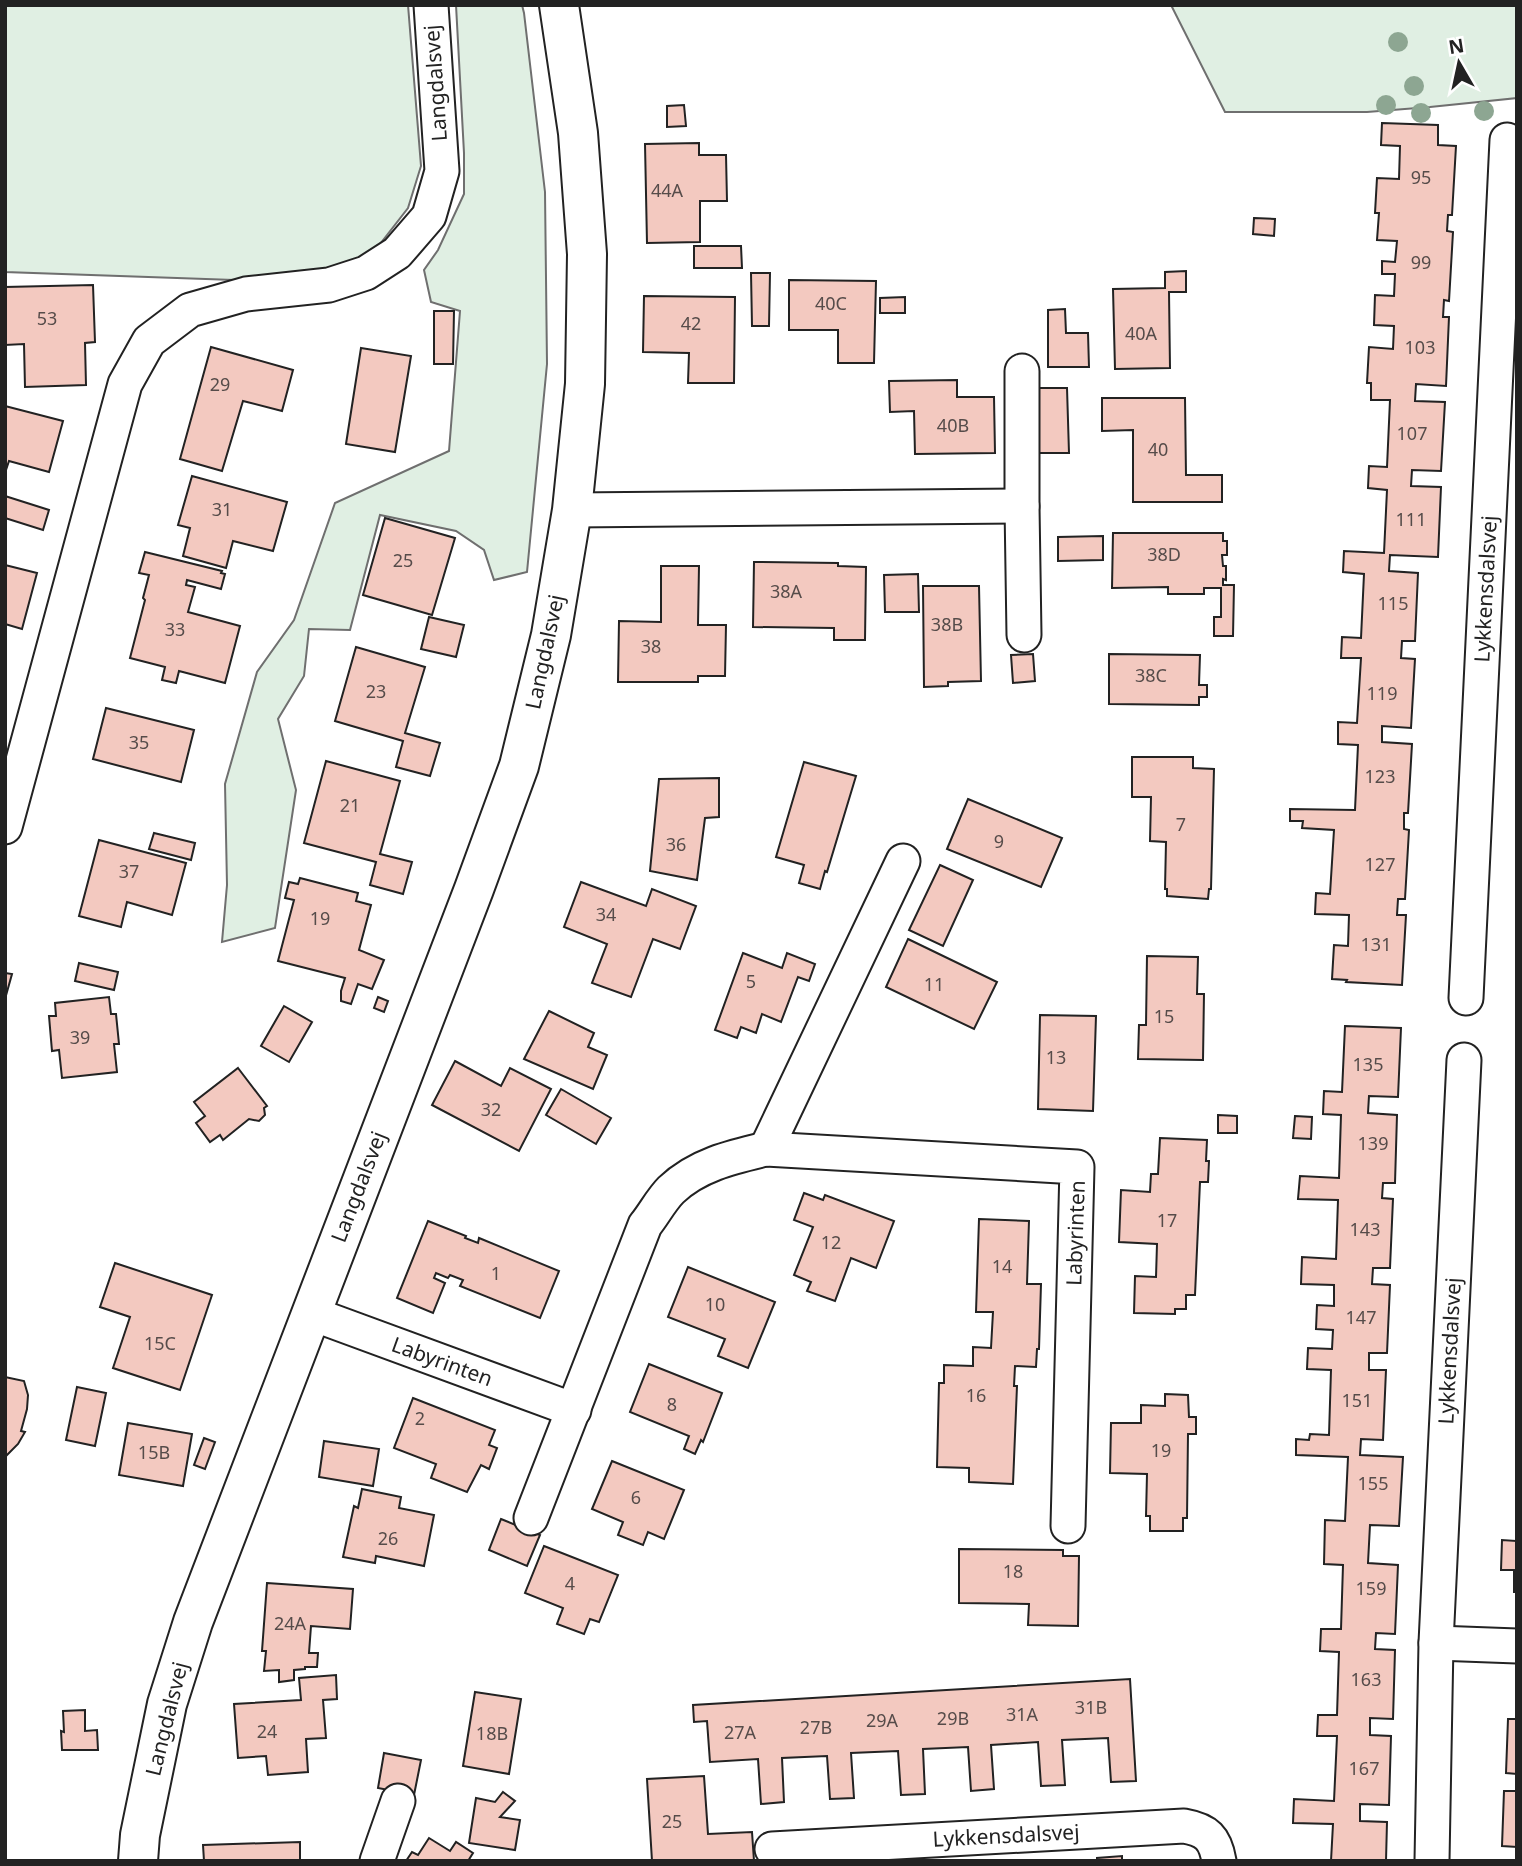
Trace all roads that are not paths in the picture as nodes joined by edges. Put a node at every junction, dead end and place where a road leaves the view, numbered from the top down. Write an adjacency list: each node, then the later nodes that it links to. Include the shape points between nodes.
1 (431, 5): 9 (street, Langdalsvej, via 442,171 429,216 397,253 366,273 329,285 246,294 190,310 149,341 125,384)
2 (559, 5): 7 (street, Langdalsvej, via 578,133 587,254 584,384)
3 (1507, 140): 4 (street, Lykkensdalsvej)
4 (1511, 181): 11 (street, Lykkensdalsvej)
5 (1022, 371): 6 (street)
6 (1022, 506): 7 (street); 8 (street)
7 (572, 510): 14 (street, Langdalsvej, via 551,635 519,766)
8 (1024, 635)
9 (5, 827)
10 (903, 861): 13 (street)
11 (1466, 998)
12 (1464, 1060): 18 (street, Lykkensdalsvej)
13 (766, 1149): 15 (street, Labyrinten, via 699,1169 664,1199 645,1225); 17 (street, Labyrinten, via 1077,1167)
14 (310, 1313): 15 (street, Labyrinten); 22 (street, Langdalsvej, via 193,1622 167,1704)
15 (574, 1410): 16 (street, Labyrinten)
16 (531, 1518)
17 (1068, 1526)
18 (1436, 1643): 19 (street); 25 (street, Lykkensdalsvej)
19 (1517, 1646)
20 (398, 1801): 23 (street)
21 (772, 1849): 24 (street, Lykkensdalsvej, via 1184,1826 1209,1835)
22 (138, 1861)
23 (377, 1861)
24 (1219, 1861)
25 (1433, 1861)

